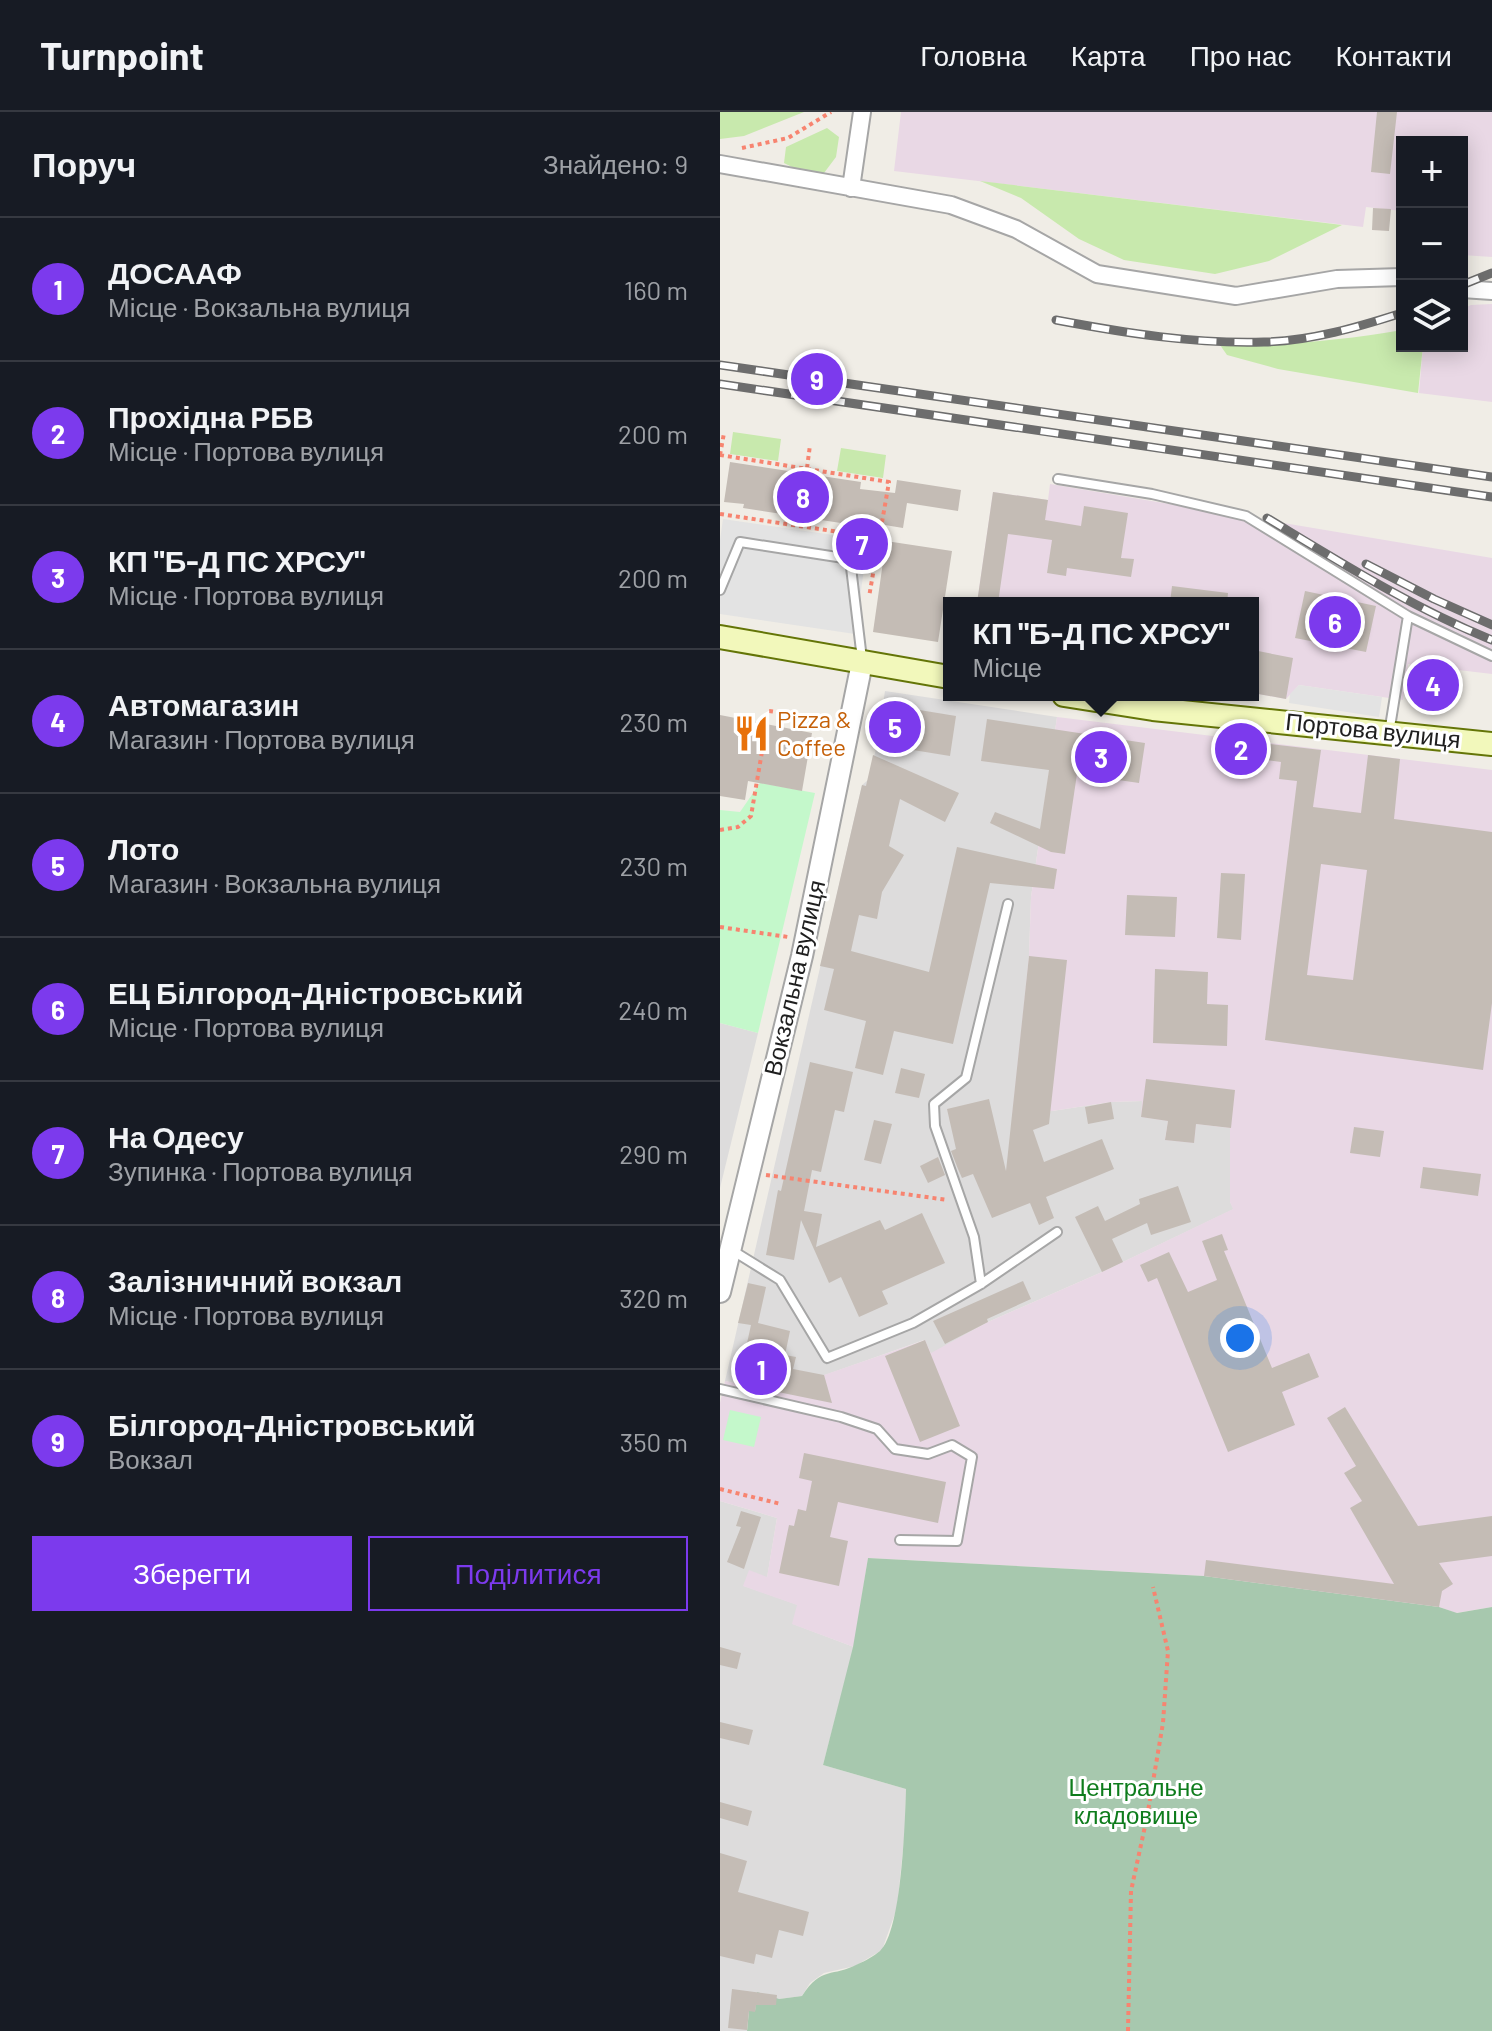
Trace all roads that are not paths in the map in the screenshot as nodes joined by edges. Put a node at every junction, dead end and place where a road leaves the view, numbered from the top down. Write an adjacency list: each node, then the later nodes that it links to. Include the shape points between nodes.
1 (862, 112): 3 (street)
2 (720, 164): 3 (street)
3 (851, 188): 4 (street, via 951,205 1016,229 1097,274 1143,282 1236,296 1337,279)
4 (1396, 277)
5 (1468, 289): 6 (street)
6 (1492, 291)
7 (1058, 479): 9 (lane, via 1246,516)
8 (720, 590): 12 (lane, via 740,542 850,559)
9 (1408, 616): 11 (lane); 15 (lane)
10 (720, 637): 12 (main road)
11 (1492, 656)
12 (862, 663): 13 (main road); 19 (street, Вокзальна вулиця, via 802,956)
13 (943, 676)
14 (1102, 701): 15 (main road, Портова вулиця)
15 (1389, 734): 16 (main road, Портова вулиця)
16 (1492, 744)
17 (1008, 904): 20 (lane, via 966,1078 934,1104 935,1126 974,1237)
18 (1057, 1232): 20 (lane)
19 (727, 1241): 20 (lane, via 780,1280 827,1358 913,1323); 21 (street, Вокзальна вулиця)
20 (981, 1284)
21 (720, 1292)
22 (720, 1389): 23 (lane, via 877,1429 895,1449 928,1454 952,1445 972,1457 957,1541)
23 (900, 1540)

